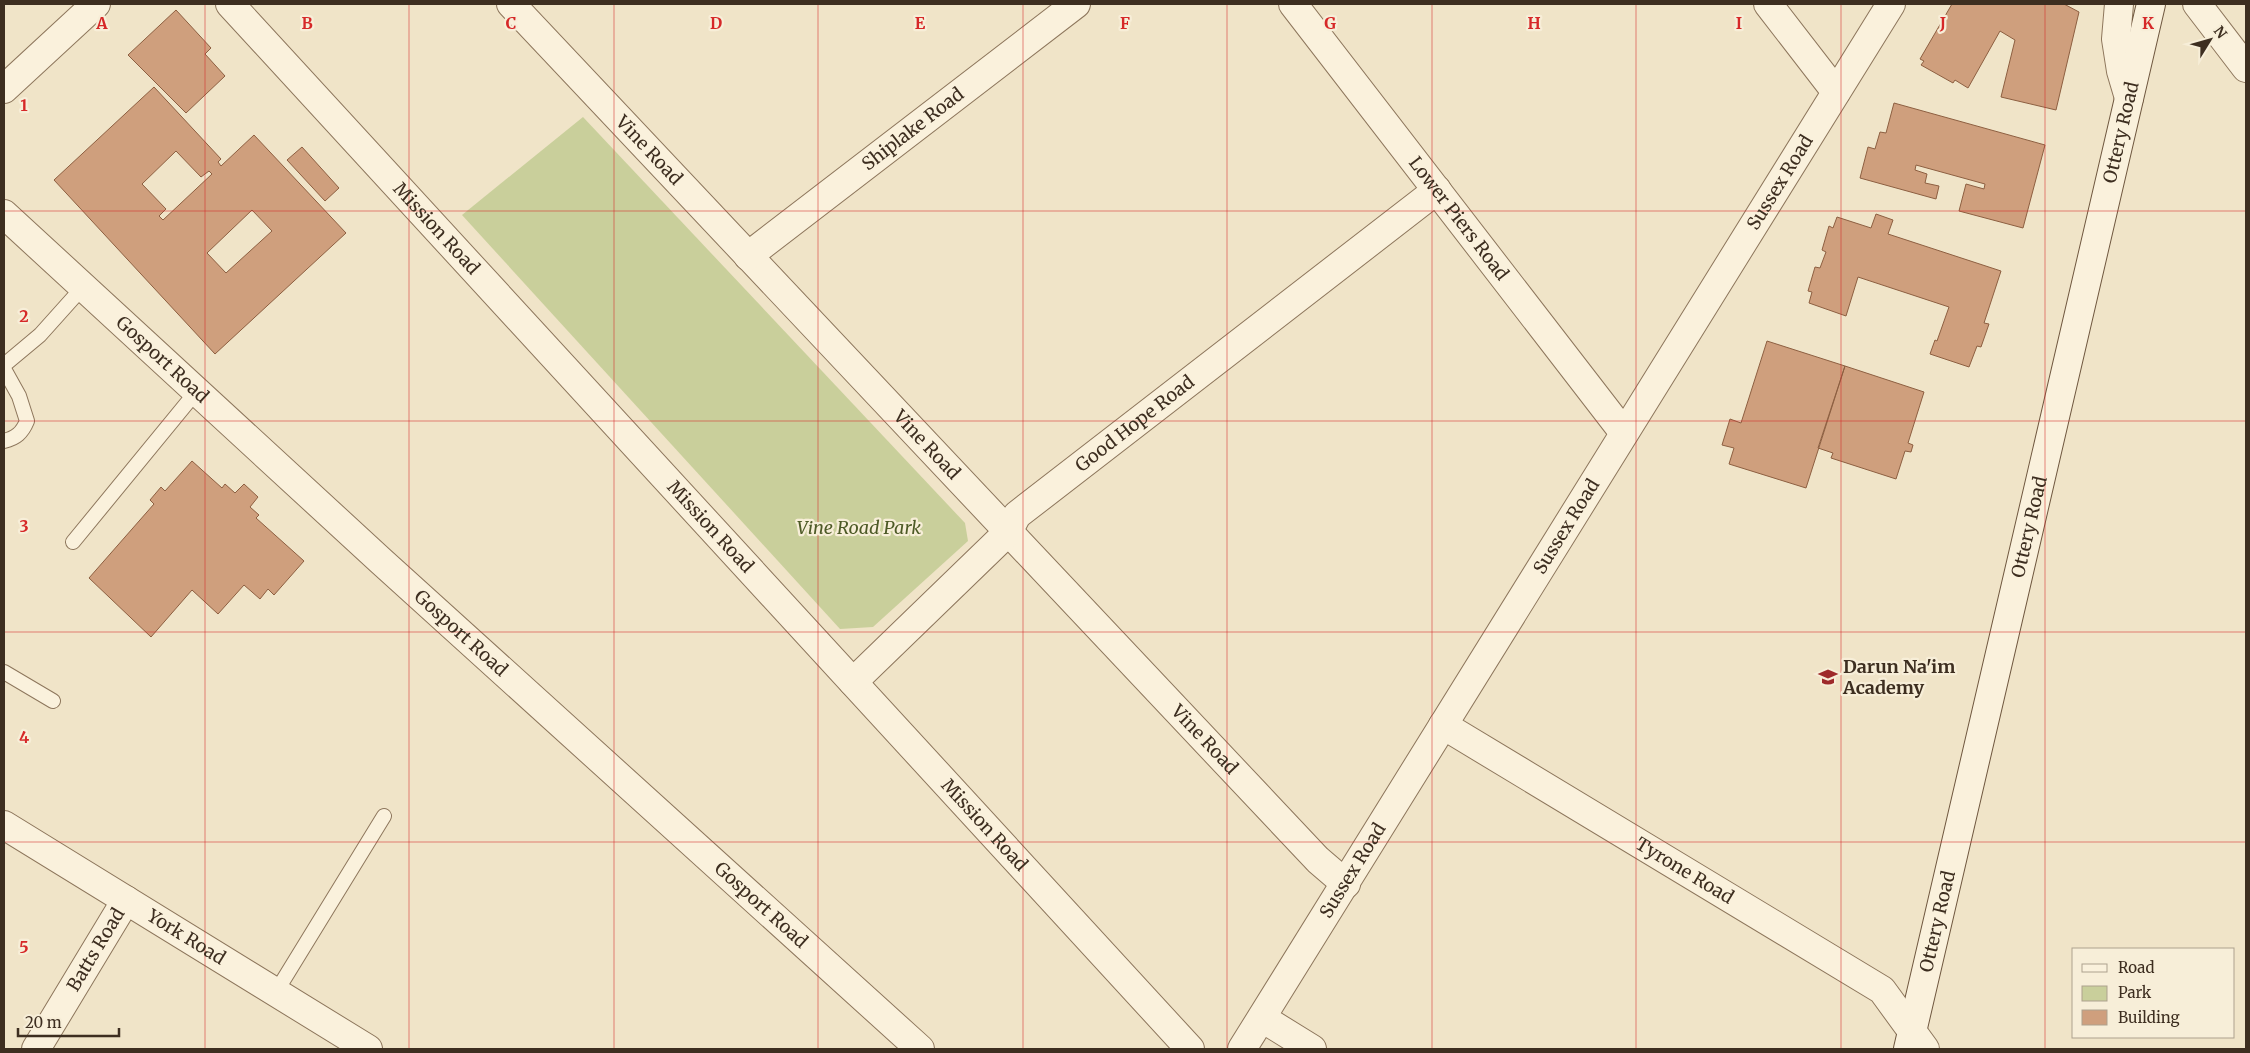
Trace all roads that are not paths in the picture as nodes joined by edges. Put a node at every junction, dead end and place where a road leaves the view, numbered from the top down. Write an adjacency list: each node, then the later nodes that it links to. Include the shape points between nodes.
1 (96, 4): 12 (street)
2 (230, 4): 26 (street, Mission Road)
3 (511, 4): 17 (street, Vine Road)
4 (1076, 4): 17 (street, Shiplake Road)
5 (1293, 4): 15 (street, Lower Piers Road)
6 (1768, 4): 13 (street)
7 (1891, 4): 13 (street, Sussex Road)
8 (2119, 4): 14 (street, via 2116,39)
9 (2151, 4): 14 (street, Ottery Road)
10 (2205, 6): 11 (street)
11 (2246, 68)
12 (4, 89)
13 (1836, 92): 21 (street, Sussex Road)
14 (2128, 98): 35 (street, Ottery Road)
15 (1437, 190): 21 (street, Lower Piers Road); 23 (street, Good Hope Road, via 1017,515)
16 (4, 214): 18 (street, Gosport Road)
17 (748, 256): 23 (street, Vine Road)
18 (83, 287): 19 (lane, via 40,335); 20 (street, Gosport Road)
19 (4, 367): 22 (lane, via 27,421 23,431)
20 (196, 392): 24 (lane); 38 (street, Gosport Road)
21 (1624, 433): 28 (street, Sussex Road)
22 (4, 441)
23 (1008, 532): 26 (street, Good Hope Road); 31 (street, Vine Road, via 1318,860)
24 (73, 542)
25 (4, 672): 27 (lane)
26 (853, 682): 39 (street, Mission Road)
27 (53, 701)
28 (1443, 726): 31 (street, Sussex Road); 35 (street, Tyrone Road, via 1882,990)
29 (384, 816): 33 (lane)
30 (4, 824): 32 (street, York Road)
31 (1346, 884): 34 (street, Sussex Road)
32 (126, 900): 33 (street, York Road); 36 (street, Batts Road)
33 (276, 992): 37 (street, York Road)
34 (1262, 1018): 40 (street, Sussex Road); 41 (street)
35 (1915, 1043)
36 (36, 1049)
37 (368, 1049)
38 (920, 1049)
39 (1190, 1049)
40 (1242, 1049)
41 (1312, 1049)

